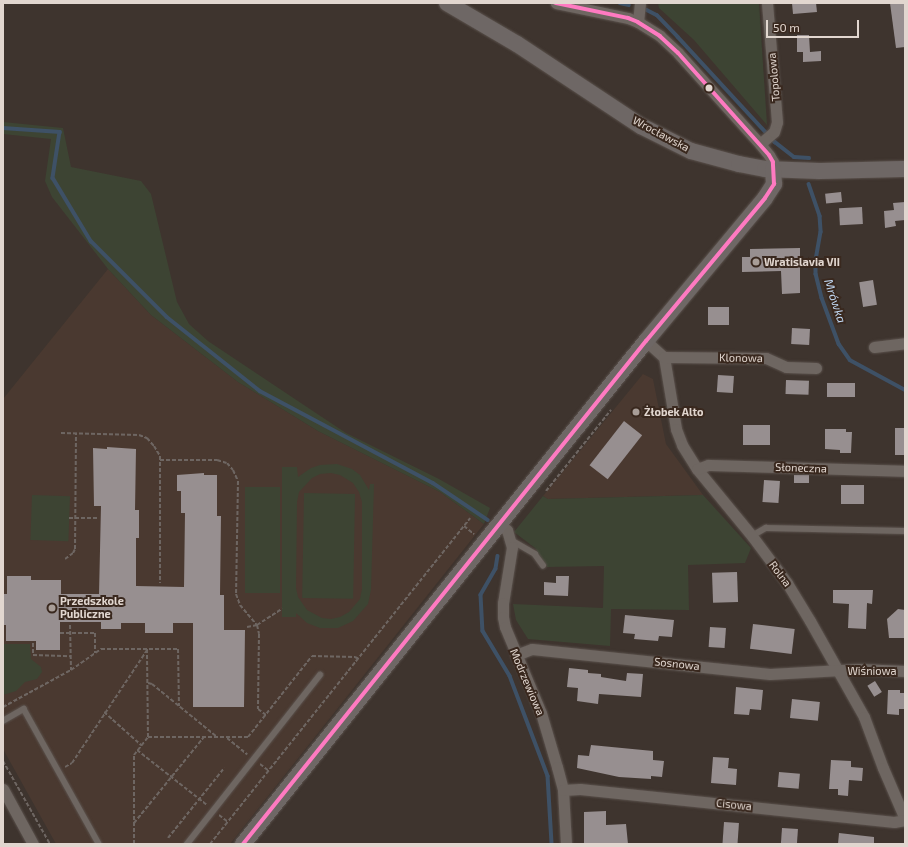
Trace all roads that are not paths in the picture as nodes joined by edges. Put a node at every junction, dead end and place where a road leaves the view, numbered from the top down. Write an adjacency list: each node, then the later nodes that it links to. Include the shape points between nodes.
1 (447, 3): 7 (street, Wrocławska, via 486,24 666,140 720,160)
2 (556, 3): 5 (street)
3 (640, 3): 5 (street)
4 (767, 3): 6 (street, Topolowa, via 777,122)
5 (638, 22): 6 (street, via 652,29 669,44)
6 (767, 138): 7 (street)
7 (773, 169): 8 (street, Wrocławska); 9 (street, via 774,184 765,198)
8 (905, 169)
9 (646, 341): 12 (street); 16 (street)
10 (905, 343): 11 (street)
11 (874, 347)
12 (664, 357): 13 (street, Klonowa, via 766,358 786,367); 14 (street, Rolna, via 679,438)
13 (816, 368)
14 (697, 469): 15 (street, Słoneczna, via 708,465); 18 (street, Rolna)
15 (905, 471)
16 (499, 524): 19 (street, via 507,530); 32 (street)
17 (905, 531): 18 (lane, via 766,528)
18 (752, 536): 22 (street, Rolna, via 787,583)
19 (511, 540): 20 (lane, via 535,554); 21 (street, Modrzewiowa, via 512,551 502,610 505,628)
20 (543, 565)
21 (516, 655): 22 (street, Sosnowa, via 532,649 770,674); 27 (street, Modrzewiowa, via 541,713)
22 (838, 671): 23 (street, Wiśniowa); 28 (street, Rolna, via 864,717)
23 (905, 671)
24 (320, 675): 31 (lane)
25 (3, 721): 30 (lane, via 24,709)
26 (3, 789): 29 (street)
27 (563, 790): 28 (street, Cisowa, via 580,789 894,822); 33 (street, Modrzewiowa)
28 (905, 820)
29 (34, 844)
30 (99, 844)
31 (187, 844)
32 (243, 844)
33 (566, 844)

